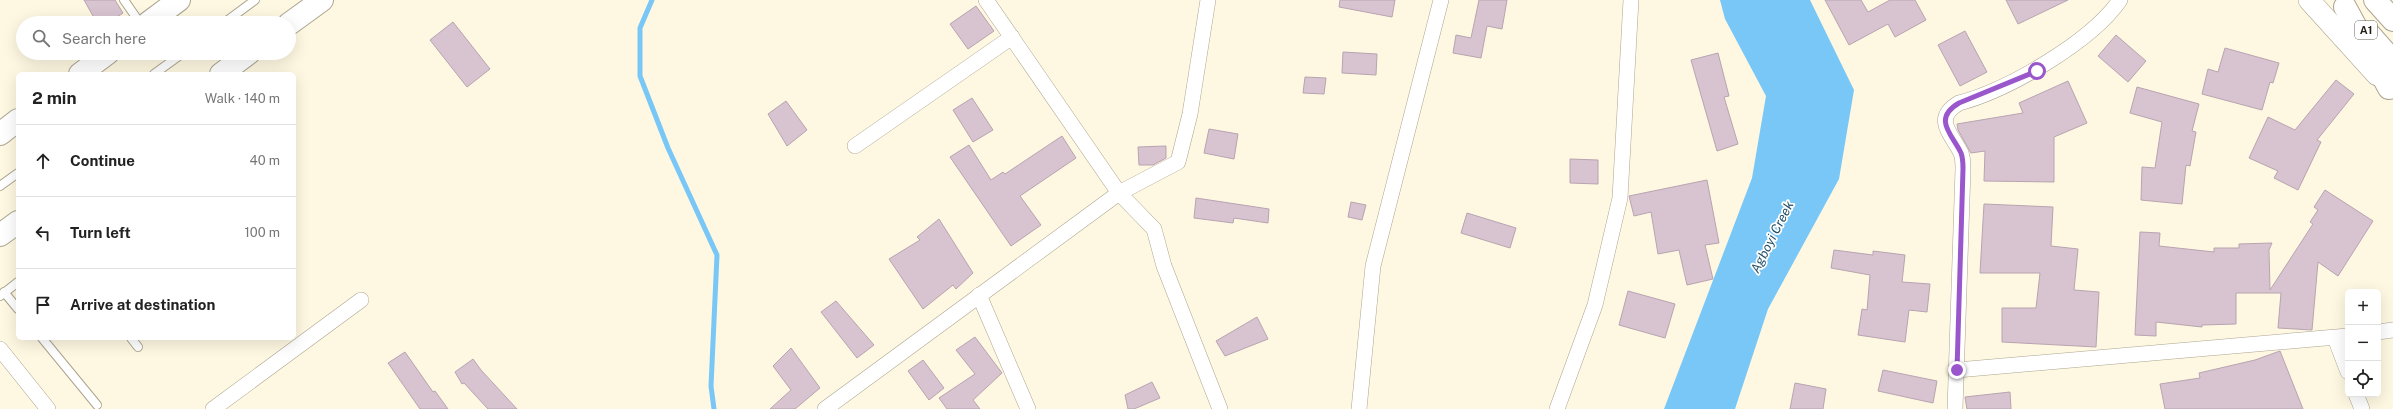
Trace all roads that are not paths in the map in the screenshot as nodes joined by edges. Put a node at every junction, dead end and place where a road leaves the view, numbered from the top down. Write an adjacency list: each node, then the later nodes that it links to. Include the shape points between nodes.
1 (124, 0): 13 (lane)
2 (179, 0): 14 (highway)
3 (255, 0): 15 (lane)
4 (322, 0): 16 (highway)
5 (986, 0): 18 (street)
6 (1208, 0): 32 (street, via 1190,114 1178,162)
7 (1441, 0): 56 (street, via 1373,266)
8 (1631, 0): 57 (street, via 1620,198 1595,305)
9 (2120, 0): 48 (street, via 2101,22 2037,71 1950,108 1945,124 1962,155 1963,169)
10 (2309, 0): 26 (street)
11 (2375, 0): 17 (highway, A1)
12 (2342, 4): 22 (highway, A1); 26 (highway)
13 (135, 16)
14 (157, 16)
15 (233, 16)
16 (296, 19)
17 (2393, 20)
18 (1012, 37): 29 (street); 32 (street)
19 (99, 60): 23 (highway)
20 (173, 60): 24 (lane)
21 (239, 60): 25 (highway)
22 (2393, 61)
23 (83, 72)
24 (157, 72)
25 (223, 72)
26 (2391, 90)
27 (16, 122): 28 (highway)
28 (0, 134)
29 (855, 146)
30 (16, 174): 31 (lane)
31 (0, 186)
32 (1119, 193): 37 (street); 55 (street, via 1154,229 1164,266)
33 (16, 223): 34 (highway)
34 (0, 235)
35 (16, 284): 36 (lane)
36 (2, 294): 39 (lane)
37 (979, 295): 53 (street); 54 (street)
38 (361, 300): 52 (street)
39 (16, 307)
40 (2393, 330): 41 (street)
41 (2381, 332)
42 (2341, 338): 47 (street); 48 (street)
43 (44, 340): 50 (lane)
44 (133, 340): 45 (lane)
45 (138, 347)
46 (0, 349): 51 (street)
47 (2346, 361)
48 (1957, 370): 58 (street)
49 (2357, 397): 59 (street)
50 (97, 405)
51 (48, 409)
52 (213, 409)
53 (826, 409)
54 (1028, 409)
55 (1220, 409)
56 (1359, 409)
57 (1557, 409)
58 (1955, 409)
59 (2362, 409)

